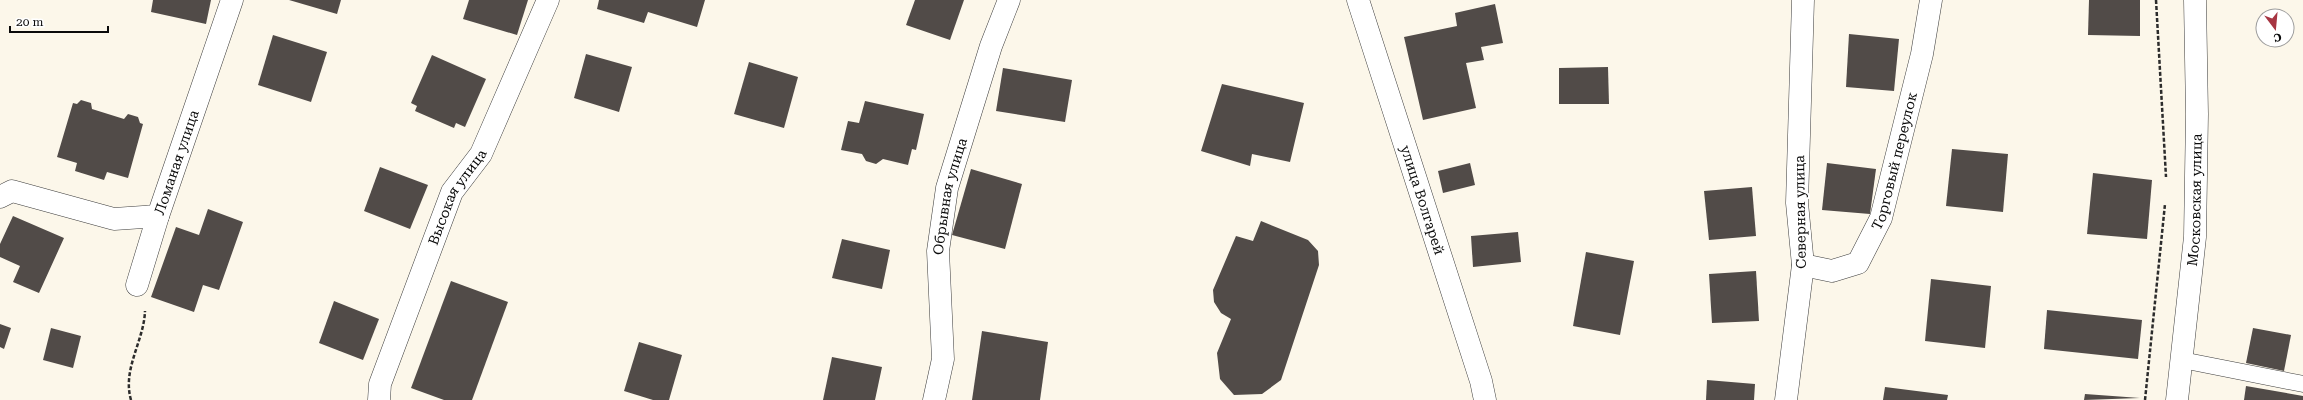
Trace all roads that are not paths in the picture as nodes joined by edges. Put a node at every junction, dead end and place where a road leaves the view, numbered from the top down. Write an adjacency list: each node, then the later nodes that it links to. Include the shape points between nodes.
1 (232, 0): 9 (street, Ломаная улица)
2 (548, 0): 14 (street, Высокая улица, via 481,154 452,192 380,384)
3 (1009, 0): 15 (street, Обрывная улица, via 990,46 947,188 938,252 943,359)
4 (1358, 0): 16 (street, улица Волгарей)
5 (1803, 0): 10 (street, Северная улица, via 1797,203)
6 (1931, 0): 10 (street, Торговый переулок, via 1922,54 1881,218 1858,263 1832,271)
7 (2195, 0): 12 (street, Московская улица, via 2195,237)
8 (0, 196): 9 (street, Ломаная улица, via 12,190 114,219)
9 (158, 216): 11 (street)
10 (1803, 265): 17 (street, Северная улица)
11 (137, 285)
12 (2182, 360): 13 (lane); 18 (street, Московская улица)
13 (2303, 384)
14 (379, 400)
15 (934, 400)
16 (1484, 400)
17 (1786, 400)
18 (2177, 400)

